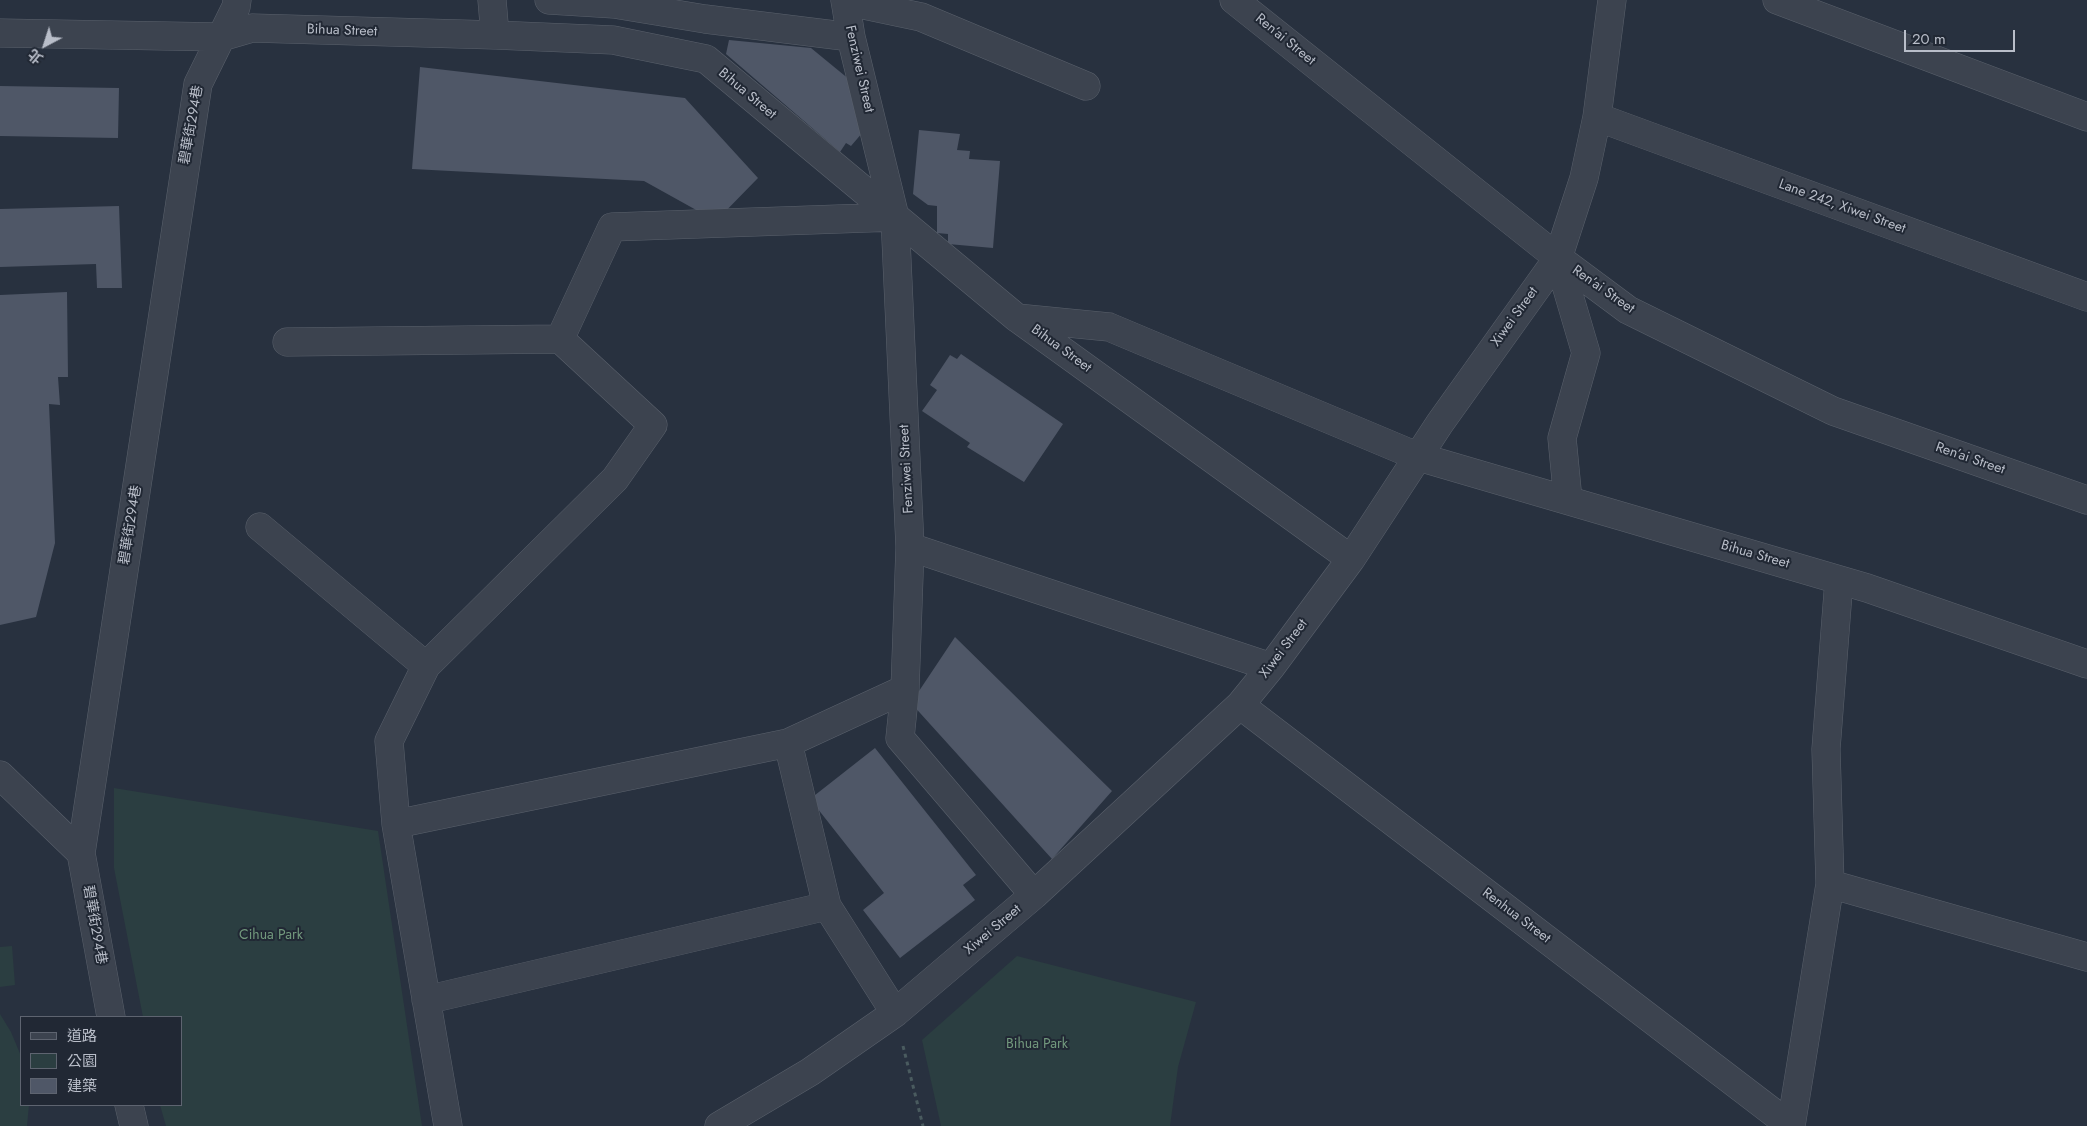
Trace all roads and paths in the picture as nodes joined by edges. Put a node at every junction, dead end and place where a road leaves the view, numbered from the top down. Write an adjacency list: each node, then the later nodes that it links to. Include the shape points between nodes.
1 (237, 0): 11 (street, 碧華街294巷)
2 (492, 0): 10 (street)
3 (549, 0): 8 (street)
4 (845, 0): 12 (street, Fenziwei Street); 14 (street, via 921,17)
5 (1234, 0): 18 (street, Ren’ai Street)
6 (1612, 0): 16 (street, Xiwei Street)
7 (1776, 0): 15 (street)
8 (614, 2): 12 (street, via 705,19); 13 (street)
9 (0, 34): 11 (street, Bihua Street)
10 (495, 35): 11 (street, Bihua Street, via 252,28); 13 (street, Bihua Street)
11 (221, 37): 38 (street, 碧華街294巷, via 198,84)
12 (851, 37): 17 (street, Fenziwei Street)
13 (613, 40): 17 (street, Bihua Street, via 706,59)
14 (1086, 86)
15 (2087, 116)
16 (1597, 117): 18 (street, Xiwei Street, via 1584,178); 19 (street, Lane 242, Xiwei Street)
17 (895, 216): 20 (street, Bihua Street); 21 (street, via 612,227); 27 (street, Fenziwei Street)
18 (1558, 258): 23 (street, Xiwei Street, via 1440,422); 24 (street, via 1586,353 1562,438); 25 (street, Ren’ai Street, via 1628,310 1833,411)
19 (2087, 297)
20 (1017, 318): 23 (street, Bihua Street, via 1109,327); 28 (street, Bihua Street)
21 (560, 339): 22 (street); 31 (street, via 653,425 615,479)
22 (287, 342)
23 (1419, 457): 24 (street, Bihua Street); 28 (street, Xiwei Street)
24 (1568, 500): 29 (street, Bihua Street)
25 (2087, 500)
26 (260, 527): 31 (street)
27 (910, 547): 32 (street); 33 (street, Fenziwei Street)
28 (1351, 559): 32 (street, Xiwei Street)
29 (1839, 580): 30 (street, Bihua Street); 39 (street, via 1826,748)
30 (2087, 664)
31 (426, 666): 37 (street, via 389,742)
32 (1271, 667): 34 (street, Xiwei Street)
33 (905, 689): 35 (street); 40 (street, Fenziwei Street, via 900,738)
34 (1240, 705): 40 (street, Xiwei Street); 51 (street, Renhua Street)
35 (788, 743): 37 (street); 41 (street)
36 (0, 775): 38 (street)
37 (396, 824): 43 (street)
38 (81, 853): 45 (street, 碧華街294巷)
39 (1830, 884): 42 (street); 51 (street)
40 (1034, 895): 44 (street, Xiwei Street)
41 (827, 906): 43 (street); 44 (street)
42 (2087, 957)
43 (426, 1000): 48 (street)
44 (895, 1013): 49 (street, Xiwei Street, via 810,1072); 50 (path)
45 (111, 1016)
46 (129, 1106): 47 (street)
47 (134, 1126)
48 (448, 1126)
49 (719, 1126)
50 (922, 1126)
51 (1791, 1126)

